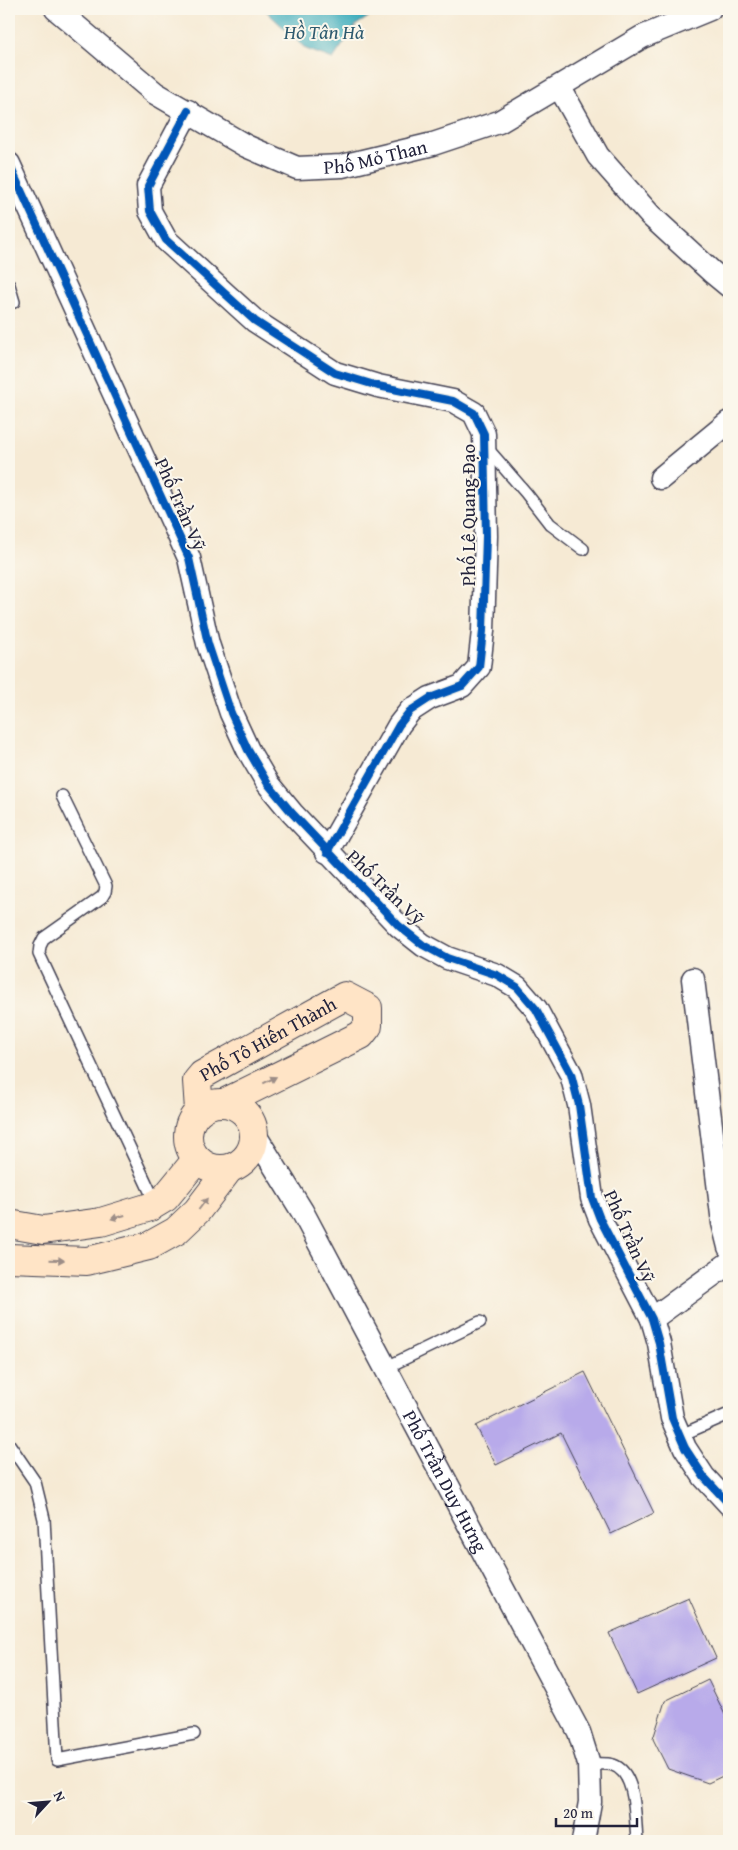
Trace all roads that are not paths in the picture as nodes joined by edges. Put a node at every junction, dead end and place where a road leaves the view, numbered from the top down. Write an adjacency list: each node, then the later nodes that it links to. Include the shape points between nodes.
1 (56, 9): 4 (street, Phố Mỏ Than, via 155,93)
2 (710, 9): 3 (street, Phố Mỏ Than, via 642,37)
3 (560, 88): 4 (street, Phố Mỏ Than, via 499,122 433,144 342,166 297,168 246,146); 7 (street, via 598,156 650,215)
4 (188, 111): 10 (street, Phố Lê Quang Đạo, via 148,186 150,211 166,240 255,321 335,373 453,402 474,413 484,434)
5 (11, 174): 14 (street, Phố Trần Vỹ, via 189,558 208,644 241,735 268,784)
6 (9, 285): 8 (lane)
7 (729, 286)
8 (14, 302)
9 (729, 422): 11 (street)
10 (485, 445): 12 (lane, via 550,524); 14 (street, Phố Lê Quang Đạo, via 486,536 479,667 462,686 430,698 410,711)
11 (661, 478)
12 (583, 549)
13 (62, 796): 21 (lane, via 106,886 102,897 44,938 39,954)
14 (327, 852): 26 (street, Phố Trần Vỹ, via 399,926 447,958 497,975 517,987 536,1009 571,1074 579,1105 592,1198)
15 (693, 979): 23 (street, via 723,1223)
16 (226, 1102): 17 (street, Phố Tô Hiến Thành, via 207,1105); 17 (street, Phố Tô Hiến Thành, one-way to 17, via 361,1034 368,1026 368,1008 345,996 202,1076 196,1082); 18 (street, Phố Tô Hiến Thành, via 243,1110)
17 (199, 1110): 19 (street, Phố Tô Hiến Thành, via 188,1128 188,1139)
18 (255, 1135): 20 (street, via 249,1154 242,1162); 28 (street, Phố Trần Duy Hưng, via 302,1211)
19 (197, 1159): 20 (street, via 211,1168); 21 (street, via 165,1198)
20 (229, 1168): 24 (street, one-way to 20, via 87,1261 149,1246 176,1231 197,1211)
21 (156, 1204): 22 (street, one-way to 22, via 101,1222 43,1230)
22 (9, 1224)
23 (729, 1247)
24 (9, 1258)
25 (729, 1263): 26 (street)
26 (652, 1319): 30 (street, Phố Trần Vỹ, via 672,1418)
27 (480, 1322): 28 (lane)
28 (385, 1368): 34 (street, Phố Trần Duy Hưng, via 579,1732)
29 (729, 1414): 30 (lane)
30 (679, 1436): 32 (street, Phố Trần Vỹ, via 704,1477)
31 (9, 1444): 33 (lane, via 35,1482 44,1519 57,1760)
32 (729, 1504)
33 (194, 1734)
34 (589, 1764): 35 (street, Phố Trần Duy Hưng, via 590,1802); 36 (lane, via 613,1765 623,1771 631,1784)
35 (583, 1841)
36 (637, 1841)

